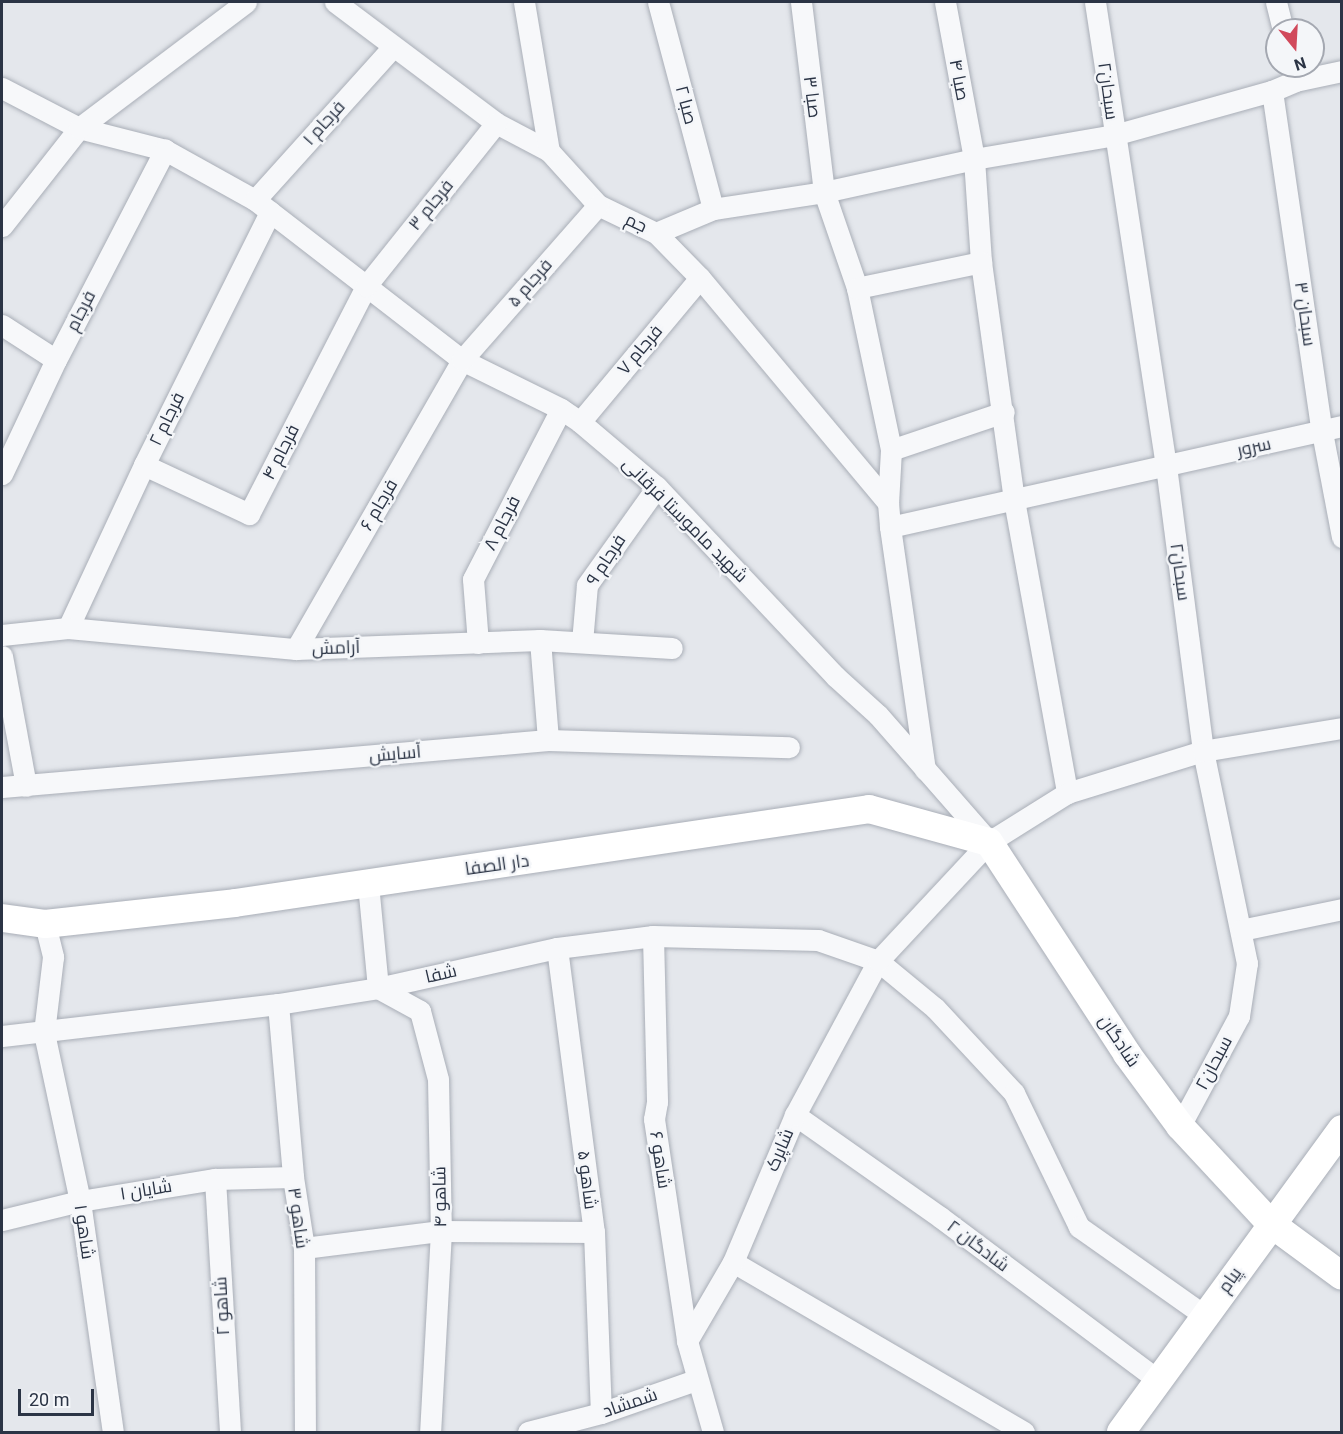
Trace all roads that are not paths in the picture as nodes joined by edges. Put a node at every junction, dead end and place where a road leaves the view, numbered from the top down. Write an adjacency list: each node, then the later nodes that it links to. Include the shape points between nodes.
1 (246, 2): 17 (street)
2 (335, 2): 10 (street, جم)
3 (524, 2): 20 (street)
4 (658, 2): 25 (street, صبا ۲)
5 (801, 2): 22 (street, صبا ۳)
6 (945, 2): 21 (street, صبا ۴)
7 (1095, 2): 18 (street, سبحان۲)
8 (1276, 2): 9 (street)
9 (1280, 18)
10 (393, 47): 16 (street, جم); 24 (street, فرجام ۱)
11 (1341, 70): 12 (street)
12 (1325, 71)
13 (1287, 78): 15 (street)
14 (2, 88): 17 (street, شهید ماموستا فرقانی)
15 (1272, 91): 18 (street); 38 (street, سبحان ۳)
16 (496, 123): 20 (street, جم); 30 (street, فرجام ۳)
17 (79, 128): 19 (street, شهید ماموستا فرقانی); 26 (street)
18 (1114, 135): 21 (street); 41 (street, سبحان۲)
19 (165, 150): 24 (street, شهید ماموستا فرقانی); 33 (street, فرجام)
20 (549, 151): 23 (street, جم)
21 (974, 159): 22 (street); 28 (street, صبا ۴)
22 (824, 192): 25 (street); 31 (street, صبا ۳)
23 (598, 205): 27 (street, جم); 34 (street, فرجام ۵)
24 (262, 206): 30 (street, شهید ماموستا فرقانی); 40 (street, فرجام ۲)
25 (713, 209): 27 (street)
26 (2, 226)
27 (656, 233): 29 (street, جم)
28 (981, 262): 31 (street); 36 (street, صبا ۴)
29 (700, 278): 37 (street, فرجام ۷); 45 (street, جم)
30 (366, 286): 34 (street, شهید ماموستا فرقانی); 40 (street, فرجام ۴, via 249,514)
31 (857, 288): 39 (street, صبا ۳)
32 (2, 325): 33 (street)
33 (56, 360): 42 (street, فرجام)
34 (462, 360): 35 (street, شهید ماموستا فرقانی); 54 (street, فرجام ۶)
35 (561, 409): 37 (street, شهید ماموستا فرقانی); 52 (street, فرجام ۸, via 473,579)
36 (1004, 412): 39 (street); 44 (street, صبا ۴)
37 (580, 422): 43 (street, شهید ماموستا فرقانی)
38 (1332, 429): 41 (street, سرور); 47 (street, سبحان ۳)
39 (891, 450): 45 (street, صبا ۳)
40 (144, 465): 48 (street, فرجام ۲)
41 (1166, 466): 44 (street, سرور); 59 (street, سبحان۲)
42 (2, 474)
43 (657, 487): 51 (street, فرجام ۹, via 587,585); 60 (street, شهید ماموستا فرقانی, via 835,676 878,715)
44 (1014, 500): 46 (street, سرور); 63 (street, صبا ۴)
45 (888, 503): 46 (street, صبا ۳)
46 (890, 527): 60 (street, صبا ۳)
47 (1341, 537)
48 (68, 628): 49 (street, آرامش); 54 (street, آرامش)
49 (2, 635)
50 (540, 640): 51 (street, آرامش); 52 (street, آرامش); 57 (street)
51 (582, 642): 53 (street, آرامش)
52 (477, 643): 54 (street, آرامش)
53 (672, 648)
54 (296, 649)
55 (2, 656): 61 (street)
56 (1341, 728): 59 (street, شاپرک)
57 (548, 740): 58 (street, آسایش); 61 (street, آسایش)
58 (789, 747)
59 (1203, 751): 63 (street, شاپرک); 69 (street, سبحان۲)
60 (926, 770): 64 (street, شهید ماموستا فرقانی)
61 (26, 786): 62 (street, آسایش)
62 (2, 788)
63 (1067, 793): 64 (street, شاپرک)
64 (989, 842): 65 (main road, دار الصفا, via 869,809); 72 (street, شاپرک); 78 (main road, شادگان, via 1127,1054)
65 (368, 884): 68 (main road, دار الصفا); 73 (street)
66 (1341, 909): 69 (street)
67 (2, 918): 68 (main road, دار الصفا)
68 (45, 924): 75 (street, شاهو ۱, via 53,957)
69 (1241, 930): 78 (street, سبحان۲, via 1247,963 1239,1016)
70 (653, 936): 71 (street, شفا); 72 (street, شفا, via 818,940); 91 (street, شاهو ۶, via 657,1102 654,1119)
71 (557, 948): 73 (street, شفا); 86 (street, شاهو ۵)
72 (878, 961): 77 (street, شاپرک); 90 (street, via 935,1008 1014,1093 1079,1227)
73 (378, 988): 74 (street, شفا); 85 (street, شاهو ۴, via 420,1011 438,1079)
74 (278, 1004): 75 (street, شفا); 80 (street, شاهو ۳)
75 (44, 1033): 76 (street, شفا); 82 (street, شاهو ۱)
76 (2, 1036)
77 (795, 1115): 88 (street, شاپرک); 93 (street, شادگان ۲, via 940,1217)
78 (1180, 1126): 84 (main road, شادگان)
79 (1341, 1129): 84 (main road, پیام)
80 (292, 1177): 81 (street, شایان ۱); 87 (street, شاهو ۳)
81 (215, 1179): 82 (street, شایان ۱); 96 (street, شاهو ۲)
82 (80, 1201): 83 (street, شایان ۱); 95 (street, شاهو ۱)
83 (2, 1220)
84 (1270, 1223): 89 (main road, شادگان); 90 (main road, پیام)
85 (441, 1231): 86 (street); 87 (street); 98 (street, شاهو ۴)
86 (594, 1232): 94 (street, شاهو ۵)
87 (303, 1248): 97 (street, شاهو ۳)
88 (733, 1262): 91 (street, شاپرک); 101 (street)
89 (1341, 1276)
90 (1205, 1316): 93 (main road, پیام)
91 (687, 1341): 92 (street, شاهو ۶)
92 (696, 1380): 94 (street, شمشاد); 100 (street, شاهو ۶)
93 (1158, 1380): 102 (main road, پیام)
94 (601, 1413): 99 (street, شمشاد)
95 (113, 1432)
96 (230, 1432)
97 (305, 1432)
98 (430, 1432)
99 (528, 1432)
100 (713, 1432)
101 (1024, 1432)
102 (1121, 1432)

